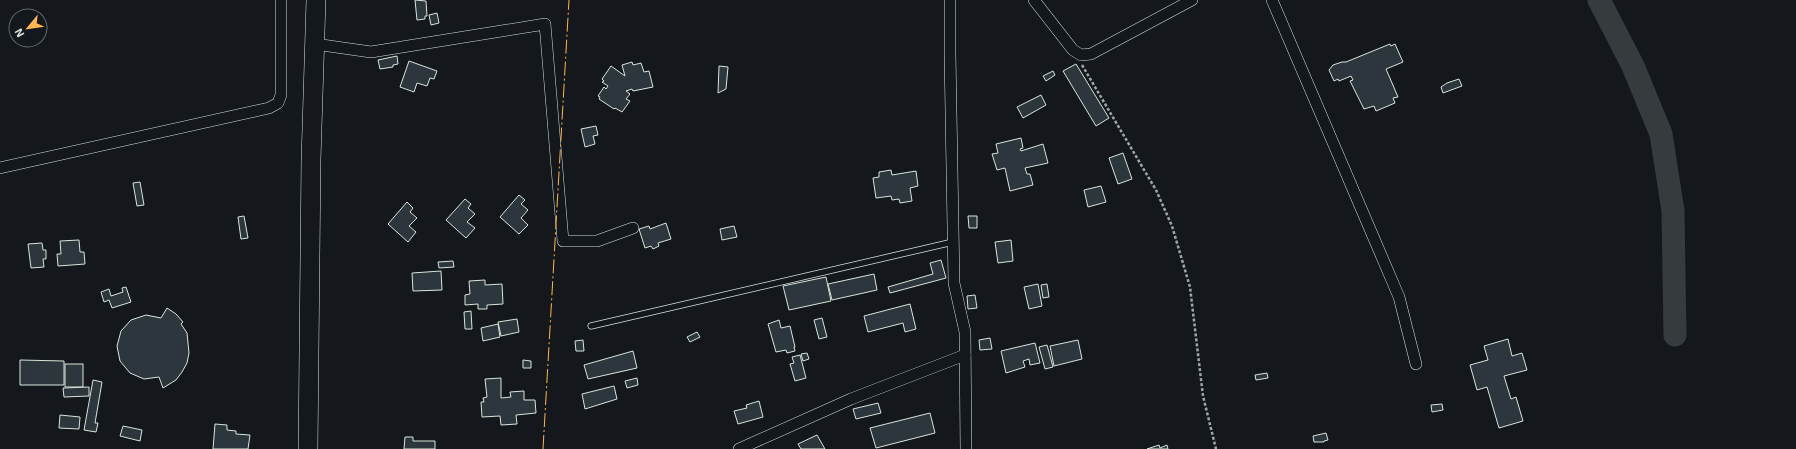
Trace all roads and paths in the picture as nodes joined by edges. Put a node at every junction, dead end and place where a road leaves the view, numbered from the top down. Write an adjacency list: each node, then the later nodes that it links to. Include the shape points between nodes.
1 (281, 0): 9 (street, via 281,95 278,103 269,108)
2 (316, 0): 7 (highway)
3 (950, 0): 11 (street)
4 (1034, 0): 8 (street, via 1073,50)
5 (1192, 0): 8 (street, via 1090,54)
6 (1272, 0): 14 (street, via 1400,297)
7 (315, 44): 10 (street, via 371,52 545,24 563,241 597,241); 15 (highway)
8 (1081, 55): 18 (path, via 1082,65 1156,190 1172,226 1190,287 1203,396)
9 (0, 168)
10 (633, 228)
11 (953, 242): 12 (lane); 13 (street, via 954,283 965,332)
12 (591, 326)
13 (965, 355): 16 (street, via 844,402); 17 (street)
14 (1416, 364)
15 (308, 449)
16 (739, 449)
17 (966, 449)
18 (1216, 449)

